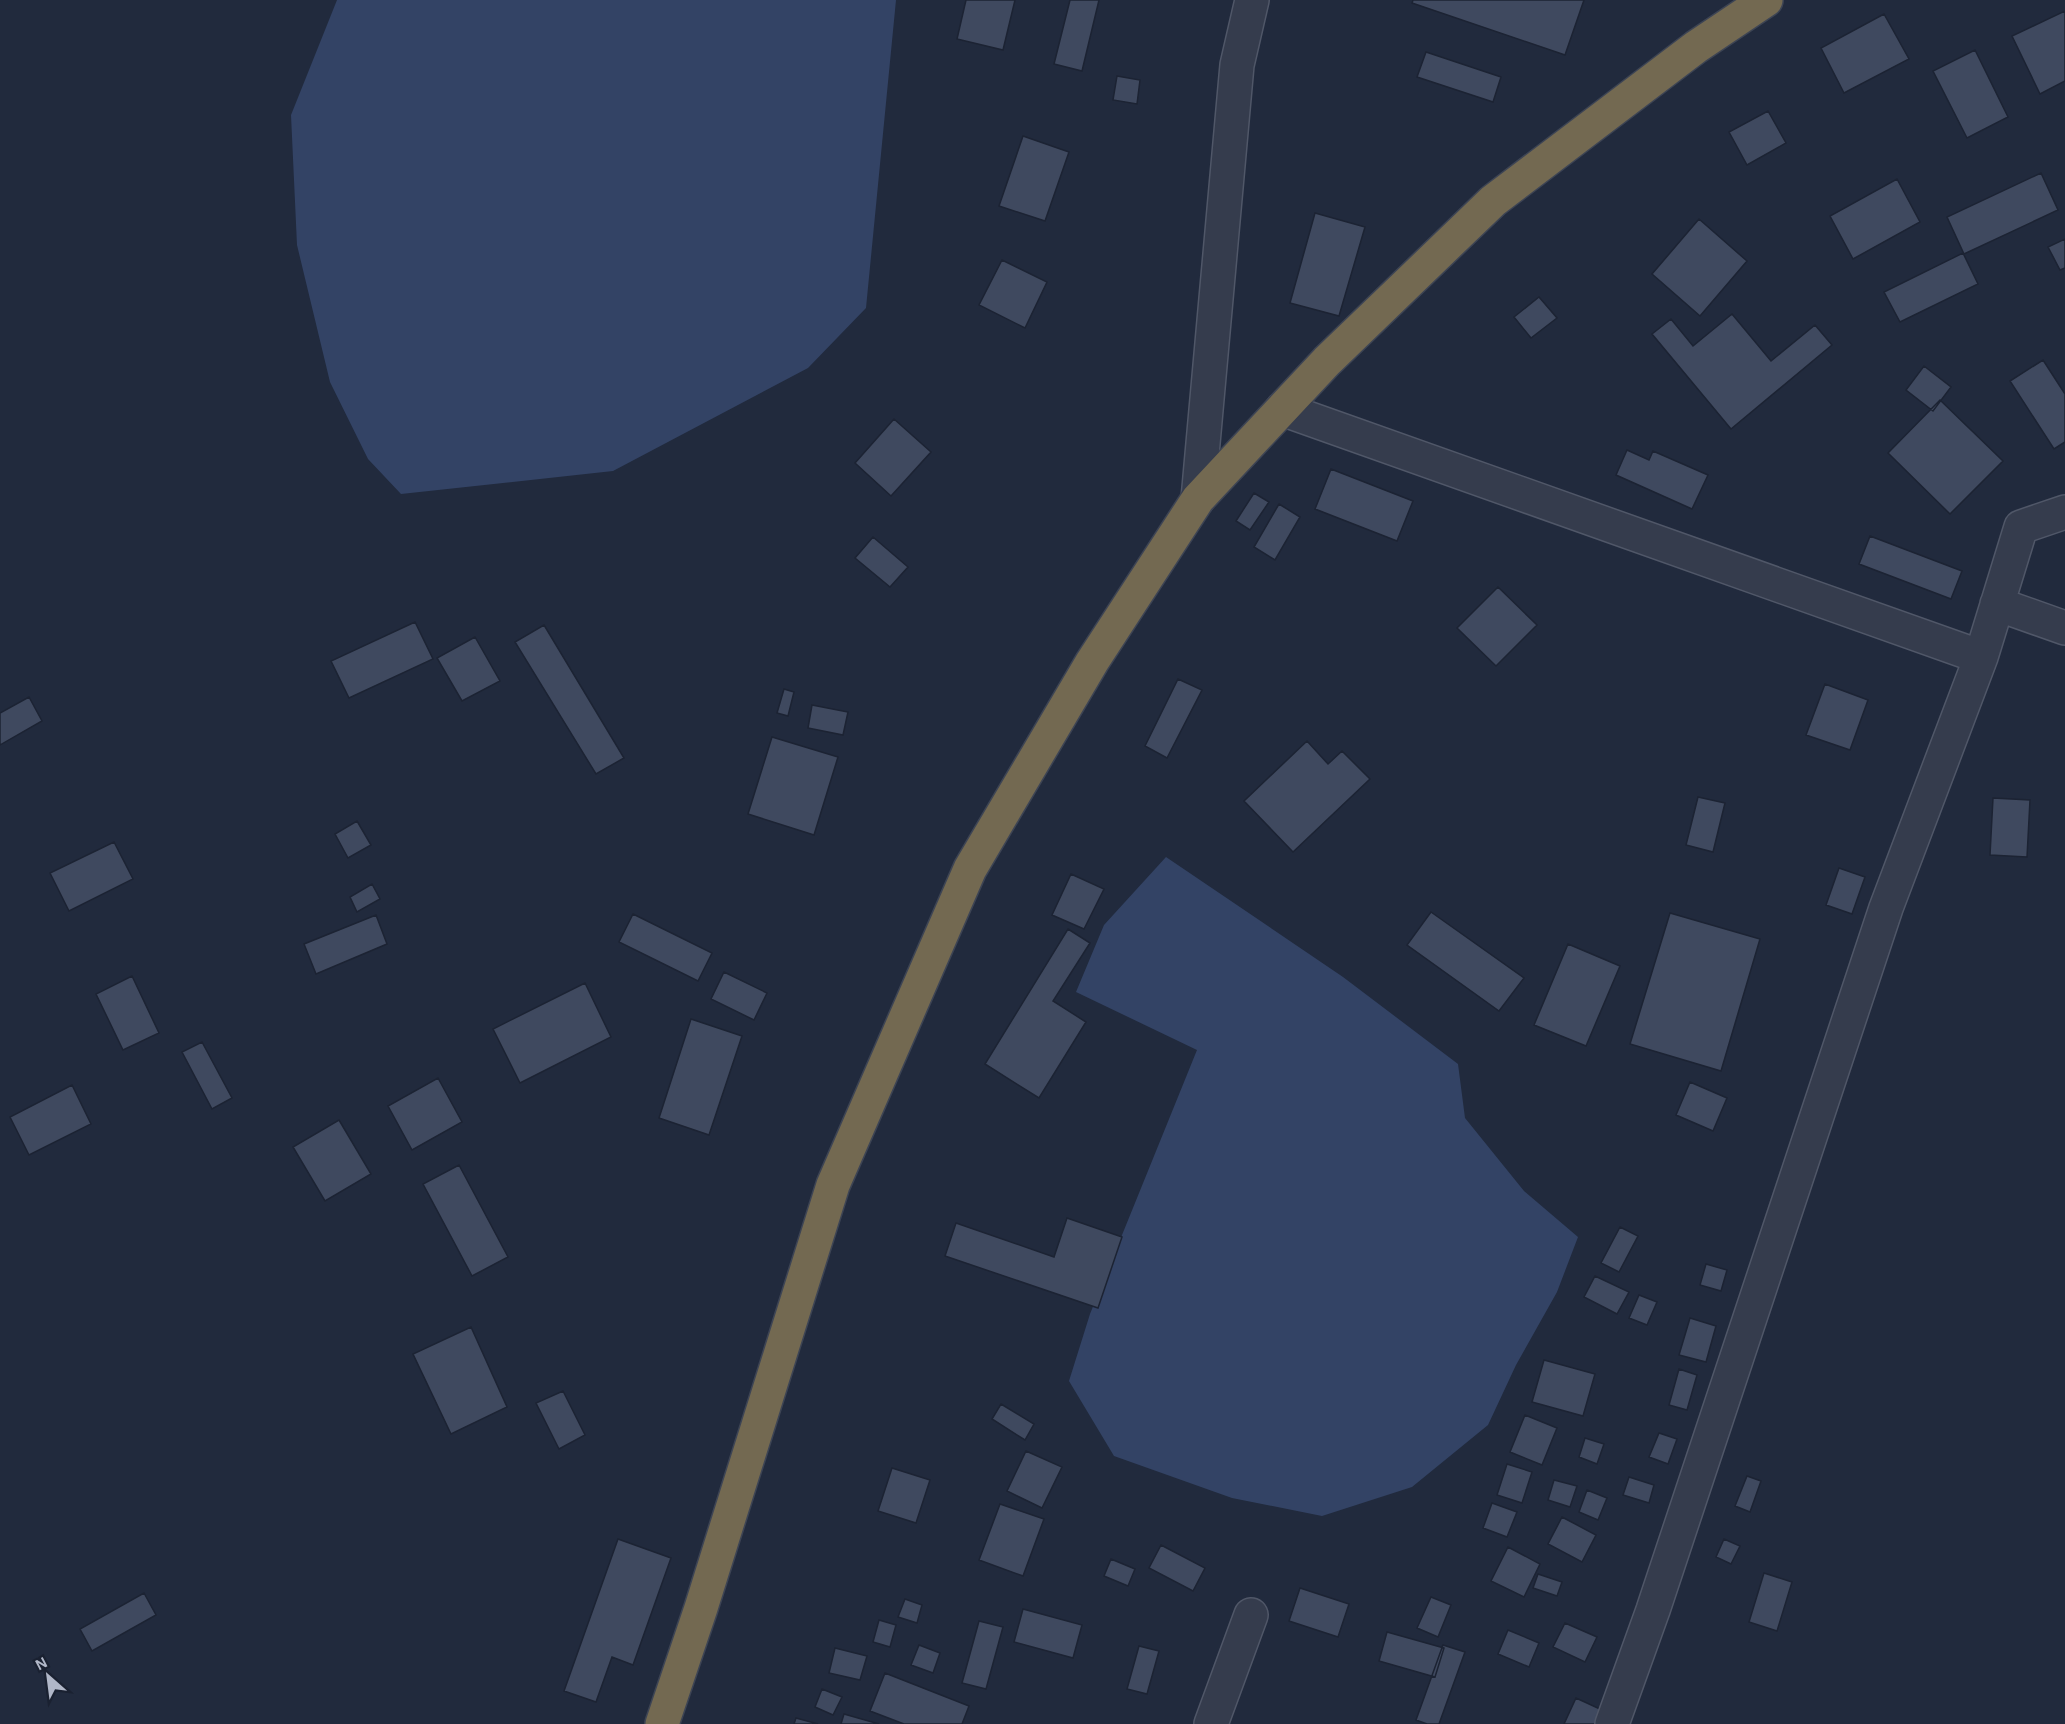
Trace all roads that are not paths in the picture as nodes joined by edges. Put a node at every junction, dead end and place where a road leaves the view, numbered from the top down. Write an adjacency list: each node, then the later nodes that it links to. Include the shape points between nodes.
1 (1252, 0): 4 (street, via 1237,65)
2 (1766, 0): 3 (highway, via 1696,47 1493,201)
3 (1282, 409): 4 (highway); 8 (street)
4 (1198, 499): 10 (highway, via 1092,662 966,880 833,1185)
5 (2065, 512): 6 (street, via 2021,526)
6 (1997, 604): 7 (street); 8 (street)
7 (2065, 628)
8 (1981, 657): 12 (street, via 1887,908)
9 (1251, 1615): 11 (street)
10 (662, 1724)
11 (1211, 1724)
12 (1612, 1724)

